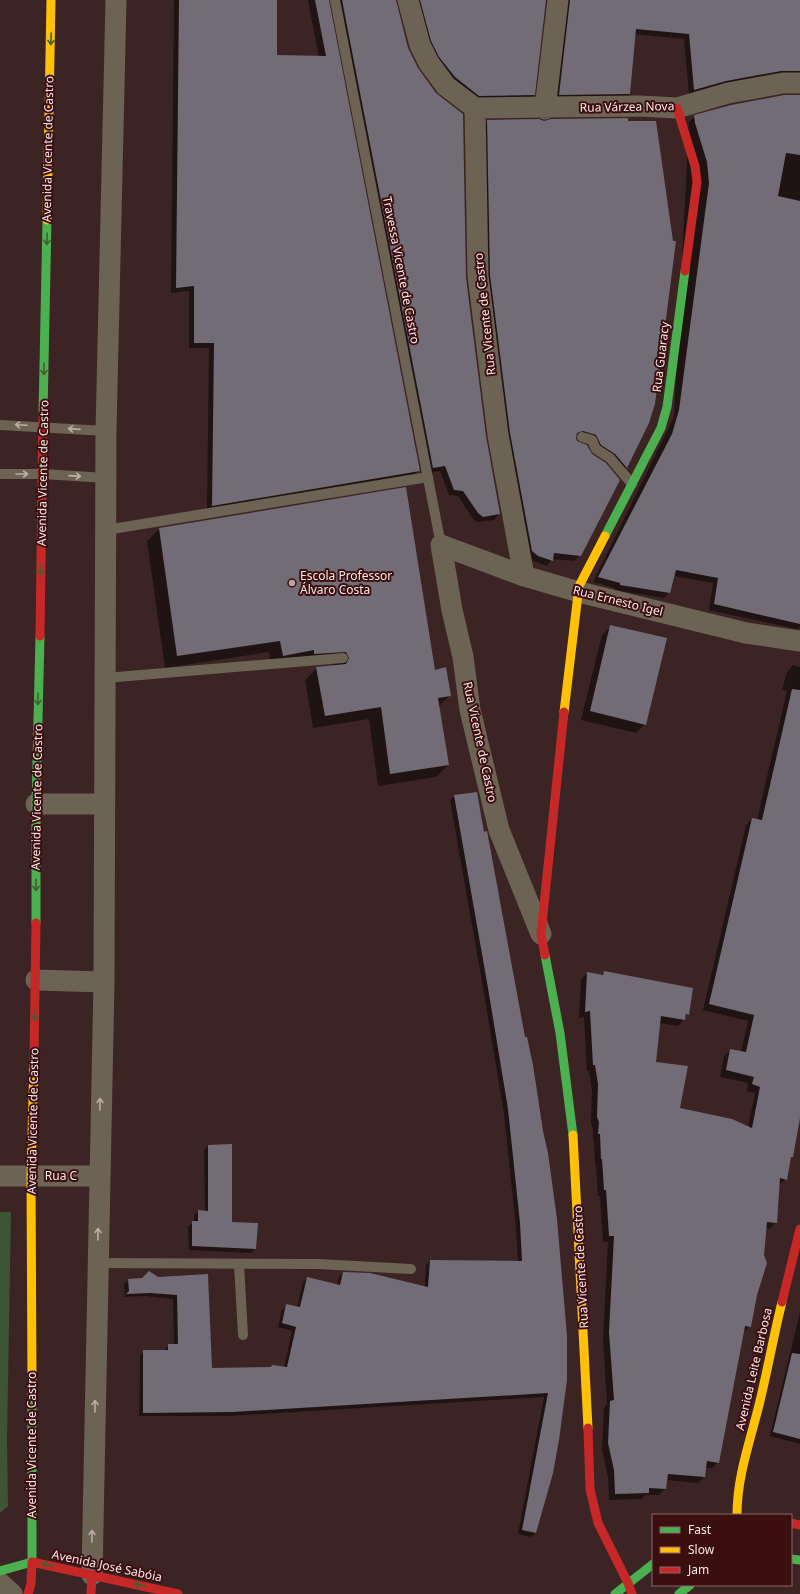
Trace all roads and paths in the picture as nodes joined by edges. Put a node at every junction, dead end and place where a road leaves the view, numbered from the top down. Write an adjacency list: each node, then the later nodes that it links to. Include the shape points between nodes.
1 (51, 0): 11 (street, Avenida Vicente de Castro, one-way to 11)
2 (116, 0): 12 (street)
3 (335, 0): 16 (lane, Travessa Vicente de Castro)
4 (408, 0): 7 (street, via 420,45 429,64 446,86)
5 (558, 0): 8 (street)
6 (800, 83): 9 (street, Rua Várzea Nova, via 783,83 728,93)
7 (475, 108): 8 (street, Rua Várzea Nova); 21 (street, Rua Vicente de Castro, via 478,276 498,435)
8 (545, 108): 9 (street, Rua Várzea Nova)
9 (677, 108): 18 (street, Rua Guaracy, via 695,166 697,182 667,407 661,428)
10 (0, 425): 11 (lane, one-way to 10)
11 (43, 426): 12 (lane, one-way to 11); 15 (street, Avenida Vicente de Castro)
12 (106, 431): 17 (street)
13 (582, 437): 18 (lane, via 592,440 596,449 610,458)
14 (0, 474): 15 (lane, one-way to 15)
15 (43, 474): 17 (lane, one-way to 17); 26 (street, Avenida Vicente de Castro, one-way to 26)
16 (428, 477): 19 (lane); 20 (lane, Travessa Vicente de Castro)
17 (106, 478): 19 (street)
18 (632, 484): 22 (street, Rua Guaracy, via 579,586)
19 (106, 530): 25 (street)
20 (440, 545): 21 (street, Rua Ernesto Igel); 28 (street, Rua Vicente de Castro, via 463,657 470,710 499,830)
21 (524, 576): 22 (street, Rua Ernesto Igel)
22 (579, 592): 23 (street, Rua Ernesto Igel, via 746,633); 28 (street, Rua Vicente de Castro, via 561,732)
23 (800, 642)
24 (344, 658): 25 (lane)
25 (105, 678): 27 (street)
26 (36, 804): 27 (street); 29 (street, Avenida Vicente de Castro, one-way to 29)
27 (104, 804): 30 (street)
28 (541, 934): 44 (street, Rua Vicente de Castro, via 560,1033 573,1134 590,1489 598,1523)
29 (36, 980): 30 (street); 32 (street, Avenida Vicente de Castro, one-way to 32)
30 (104, 982): 33 (street, one-way to 30)
31 (0, 1176): 32 (street, Rua C)
32 (31, 1176): 33 (street, Rua C); 40 (street, Avenida Vicente de Castro)
33 (99, 1176): 35 (street, one-way to 33)
34 (800, 1229): 39 (street, Avenida Leite Barbosa, via 760,1401 742,1466)
35 (97, 1263): 36 (lane); 45 (street, one-way to 35)
36 (239, 1264): 37 (lane, via 318,1264); 38 (lane)
37 (411, 1269)
38 (243, 1335)
39 (737, 1514)
40 (32, 1562): 42 (street); 45 (street, Avenida José Sabóia, one-way to 40); 48 (street, Avenida Vicente de Castro)
41 (652, 1565): 44 (street)
42 (0, 1571)
43 (0, 1583): 47 (street)
44 (628, 1583): 50 (street); 51 (street, Rua Vicente de Castro)
45 (92, 1584): 49 (street, Avenida José Sabóia, one-way to 45)
46 (689, 1586): 52 (street)
47 (12, 1594)
48 (28, 1594)
49 (178, 1594)
50 (615, 1594)
51 (632, 1594)
52 (679, 1594)

